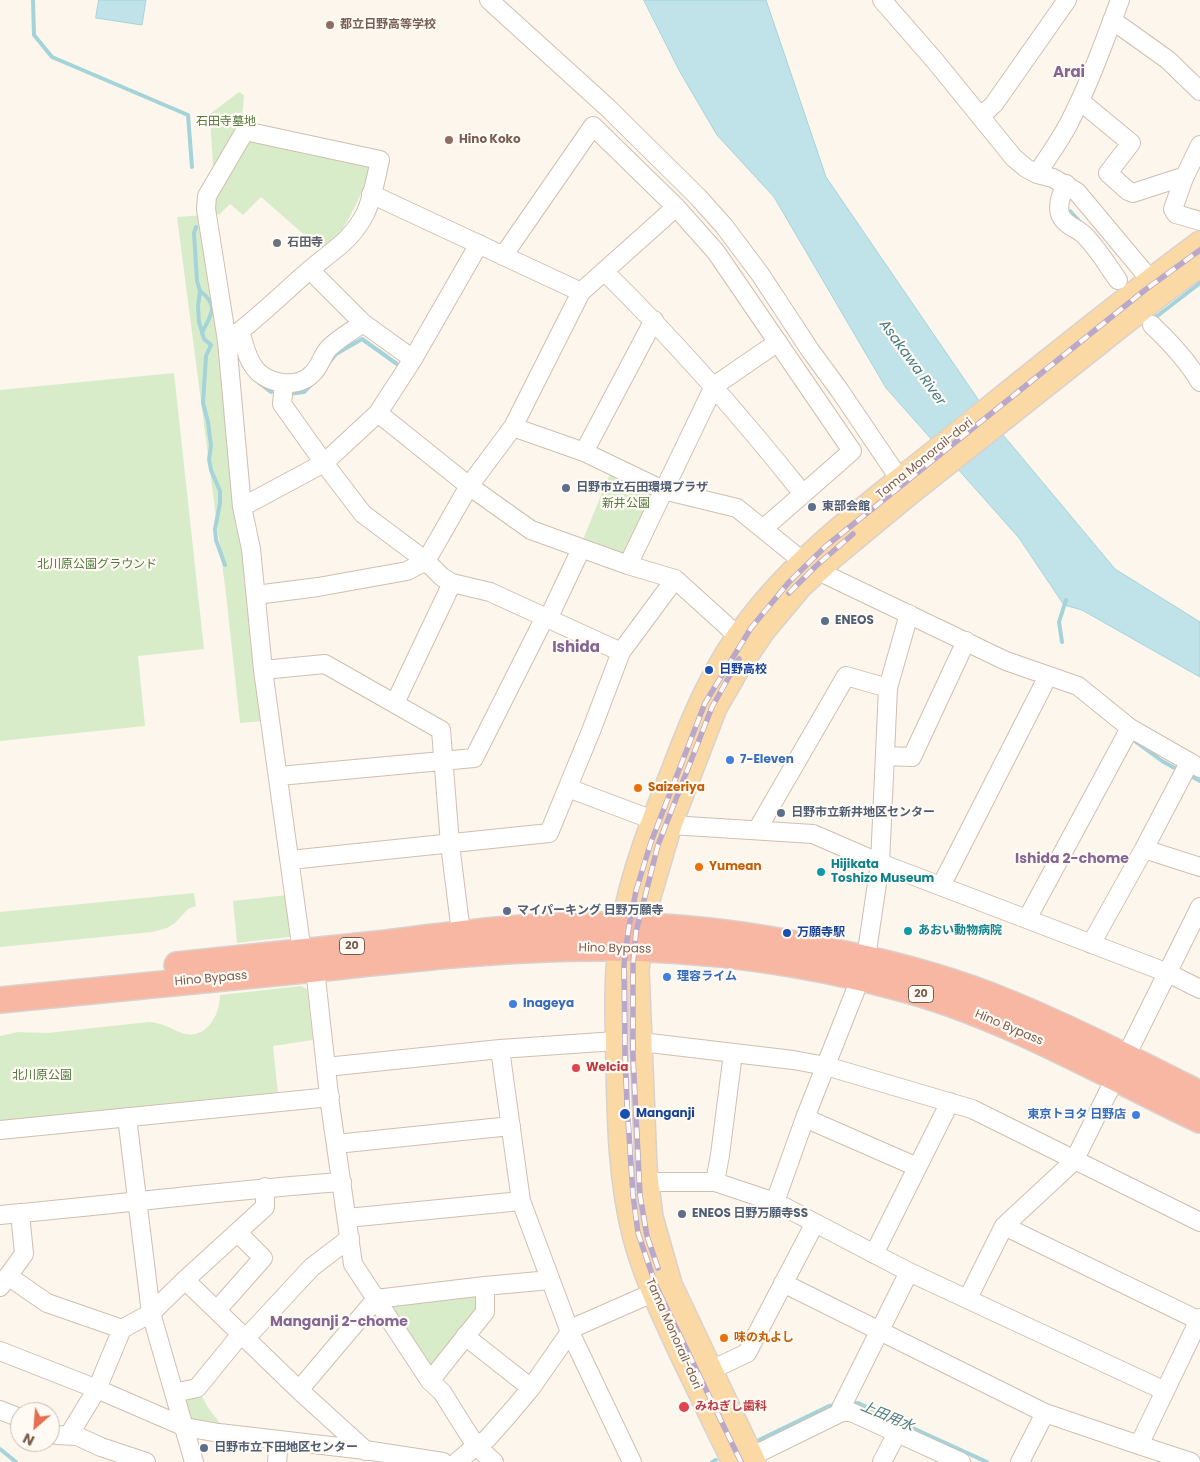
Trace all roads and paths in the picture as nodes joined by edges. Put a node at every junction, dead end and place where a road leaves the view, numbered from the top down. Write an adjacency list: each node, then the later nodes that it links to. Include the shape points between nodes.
1 (489, 0): 38 (street, via 608,108 724,226)
2 (882, 0): 8 (street)
3 (1120, 0): 5 (street)
4 (1059, 3): 8 (street, via 994,104)
5 (1112, 20): 6 (street, via 1168,60); 7 (street)
6 (1200, 91)
7 (1080, 101): 10 (street); 11 (street, via 1132,143 1108,173 1128,191 1134,193)
8 (981, 116): 10 (street, via 1014,158)
9 (1200, 145): 11 (street)
10 (1036, 174): 12 (street)
11 (1184, 178): 15 (street, via 1173,209 1176,214)
12 (1066, 184): 22 (street, via 1060,204 1064,222 1082,233); 23 (street, via 1085,201)
13 (371, 194): 17 (street); 20 (street, via 366,211 351,235); 28 (street, via 380,160 245,131 207,196 206,209)
14 (676, 207): 18 (street, via 593,126); 21 (street); 29 (street, via 716,252)
15 (1200, 221)
16 (1200, 242): 23 (main road)
17 (479, 244): 18 (street); 30 (street)
18 (503, 256): 24 (street)
19 (1200, 266): 23 (main road)
20 (310, 270): 26 (street); 28 (street)
21 (604, 271): 24 (street); 25 (street)
22 (1118, 280)
23 (1156, 287): 38 (main road, Tama Monorail-dori)
24 (581, 292): 35 (street)
25 (654, 320): 33 (street); 36 (street)
26 (363, 323): 30 (street); 32 (street, via 328,349 312,374 300,382)
27 (1152, 325): 31 (street, via 1182,355)
28 (234, 336): 32 (street, via 252,365 265,377); 42 (street)
29 (778, 342): 33 (street); 41 (street, via 852,451)
30 (413, 359): 34 (street)
31 (1200, 382)
32 (284, 384): 37 (street, via 282,404)
33 (714, 386): 40 (street); 41 (street)
34 (378, 413): 37 (street); 39 (street)
35 (513, 427): 36 (street); 39 (street)
36 (584, 452): 40 (street)
37 (324, 463): 42 (street); 45 (street, via 363,514)
38 (907, 485): 47 (main road, Tama Monorail-dori)
39 (469, 486): 44 (street, via 531,530); 45 (street)
40 (663, 490): 43 (street, via 737,508); 46 (street)
41 (803, 494): 43 (street)
42 (242, 507): 50 (street)
43 (764, 528): 47 (street)
44 (581, 548): 46 (street); 52 (street)
45 (426, 561): 49 (street); 50 (street, via 407,571)
46 (628, 565): 48 (street)
47 (811, 565): 51 (street); 53 (main road, Tama Monorail-dori, via 761,606); 66 (main road, Tama Monorail-dori, via 801,587 739,668 716,708)
48 (675, 579): 53 (street); 55 (street)
49 (452, 583): 52 (street, via 490,592); 59 (street)
50 (256, 596): 56 (street)
51 (909, 614): 54 (street); 58 (street)
52 (546, 618): 55 (street); 62 (street, via 474,758)
53 (738, 636): 66 (main road, Tama Monorail-dori, via 700,701)
54 (966, 641): 57 (street, via 1006,661); 61 (street, via 912,757)
55 (621, 652): 65 (street)
56 (263, 670): 59 (street, via 325,664); 64 (street)
57 (1048, 676): 60 (street, via 1078,686); 73 (street)
58 (888, 688): 61 (street); 67 (street, via 846,676)
59 (394, 703): 62 (street, via 441,730)
60 (1127, 733): 63 (street); 75 (street)
61 (886, 756): 71 (street)
62 (444, 760): 64 (street); 68 (street)
63 (1189, 769): 69 (street)
64 (278, 776): 70 (street)
65 (568, 788): 66 (street); 68 (street, via 549,833)
66 (662, 822): 67 (street); 78 (main road, Tama Monorail-dori, via 650,895)
67 (757, 830): 71 (street, via 813,834)
68 (450, 844): 70 (street); 76 (street)
69 (1144, 849): 72 (street); 79 (street)
70 (290, 860): 80 (street)
71 (880, 863): 73 (street); 81 (street)
72 (1200, 867)
73 (941, 886): 75 (street)
74 (1200, 907): 77 (street)
75 (1027, 919): 79 (street)
76 (461, 933): 78 (highway, Hino Bypass / 20, via 555,926); 80 (highway, Hino Bypass / 20)
77 (1194, 935): 82 (street)
78 (631, 937): 80 (highway, Hino Bypass / 20, via 525,951 394,960); 81 (highway, Hino Bypass / 20, via 747,935); 87 (main road, Tama Monorail-dori, via 616,978); 88 (main road, Tama Monorail-dori, via 638,969)
79 (1091, 944): 82 (street)
80 (308, 960): 84 (highway, Hino Bypass / 20); 92 (street)
81 (863, 968): 91 (street); 93 (highway, Hino Bypass / 20, via 910,969 990,995 1040,1016)
82 (1168, 973): 85 (street); 93 (street)
83 (0, 983): 84 (highway, Hino Bypass / 20)
84 (63, 986): 86 (highway, Hino Bypass / 20)
85 (1200, 989)
86 (0, 1000)
87 (616, 1041): 89 (street); 127 (main road, Tama Monorail-dori, via 623,1177 634,1237)
88 (641, 1042): 90 (street); 106 (main road, Tama Monorail-dori)
89 (500, 1049): 92 (street); 100 (street)
90 (733, 1053): 91 (street); 107 (street)
91 (826, 1066): 96 (street); 98 (street)
92 (326, 1068): 95 (street)
93 (1121, 1068): 94 (highway, Hino Bypass / 20); 99 (highway, Hino Bypass / 20); 103 (street)
94 (1200, 1094)
95 (330, 1097): 97 (street); 102 (street)
96 (950, 1102): 103 (street, via 972,1109); 104 (street)
97 (127, 1117): 101 (street); 110 (street)
98 (805, 1118): 104 (street); 111 (street)
99 (1200, 1120)
100 (511, 1126): 102 (street); 109 (street)
101 (0, 1130)
102 (336, 1144): 105 (street)
103 (1074, 1161): 115 (street); 117 (street)
104 (917, 1167): 120 (street)
105 (342, 1182): 108 (street); 114 (street)
106 (648, 1182): 107 (street); 127 (main road, Tama Monorail-dori)
107 (715, 1182): 111 (street)
108 (266, 1187): 110 (street); 118 (street, via 265,1207)
109 (521, 1201): 114 (street); 123 (street)
110 (137, 1202): 112 (street); 131 (street)
111 (775, 1202): 116 (street)
112 (20, 1213): 113 (street); 124 (street, via 24,1254)
113 (0, 1215)
114 (348, 1218): 119 (street)
115 (1200, 1222)
116 (816, 1223): 120 (street); 125 (street)
117 (1004, 1226): 128 (street); 132 (street)
118 (238, 1233): 122 (street); 130 (street, via 263,1258)
119 (350, 1238): 129 (street, via 353,1264); 136 (street, via 312,1267)
120 (874, 1254): 121 (street)
121 (909, 1272): 128 (street); 135 (street)
122 (185, 1280): 130 (street); 131 (street)
123 (550, 1280): 126 (street); 134 (street)
124 (4, 1281): 133 (street, via 47,1303)
125 (783, 1284): 135 (street); 139 (street, via 747,1353)
126 (485, 1286): 129 (street); 137 (street, via 485,1312)
127 (661, 1289): 134 (street); 139 (main road, Tama Monorail-dori); 157 (main road, Tama Monorail-dori)
128 (968, 1298): 144 (street)
129 (376, 1299): 140 (street); 143 (street)
130 (217, 1310): 136 (street)
131 (152, 1313): 133 (street); 145 (street)
132 (1200, 1320): 144 (street)
133 (122, 1329): 142 (street)
134 (570, 1332): 141 (street); 165 (street)
135 (880, 1332): 146 (street); 147 (street)
136 (243, 1336): 143 (street); 145 (street, via 197,1388)
137 (465, 1336): 140 (street); 141 (street)
138 (0, 1351): 142 (street)
139 (711, 1370): 157 (main road, Tama Monorail-dori)
140 (430, 1380): 154 (street, via 442,1392)
141 (531, 1388): 154 (street, via 487,1440)
142 (97, 1389): 148 (street); 151 (street)
143 (299, 1390): 155 (street)
144 (1165, 1391): 153 (street)
145 (174, 1393): 148 (street)
146 (844, 1405): 149 (street, via 851,1412); 157 (street)
147 (1045, 1413): 153 (street); 168 (street)
148 (185, 1427): 152 (street); 159 (street)
149 (897, 1433): 166 (street); 167 (street)
150 (60, 1435): 151 (street)
151 (70, 1435): 158 (street)
152 (279, 1440): 156 (street); 160 (street)
153 (1139, 1444): 169 (street)
154 (476, 1446): 163 (street); 164 (street)
155 (365, 1450): 156 (street); 161 (street); 162 (street)
156 (329, 1454)
157 (745, 1460)
158 (146, 1462)
159 (194, 1462)
160 (277, 1462)
161 (380, 1462)
162 (443, 1462)
163 (457, 1462)
164 (494, 1462)
165 (632, 1462)
166 (882, 1462)
167 (961, 1462)
168 (1020, 1462)
169 (1191, 1462)

